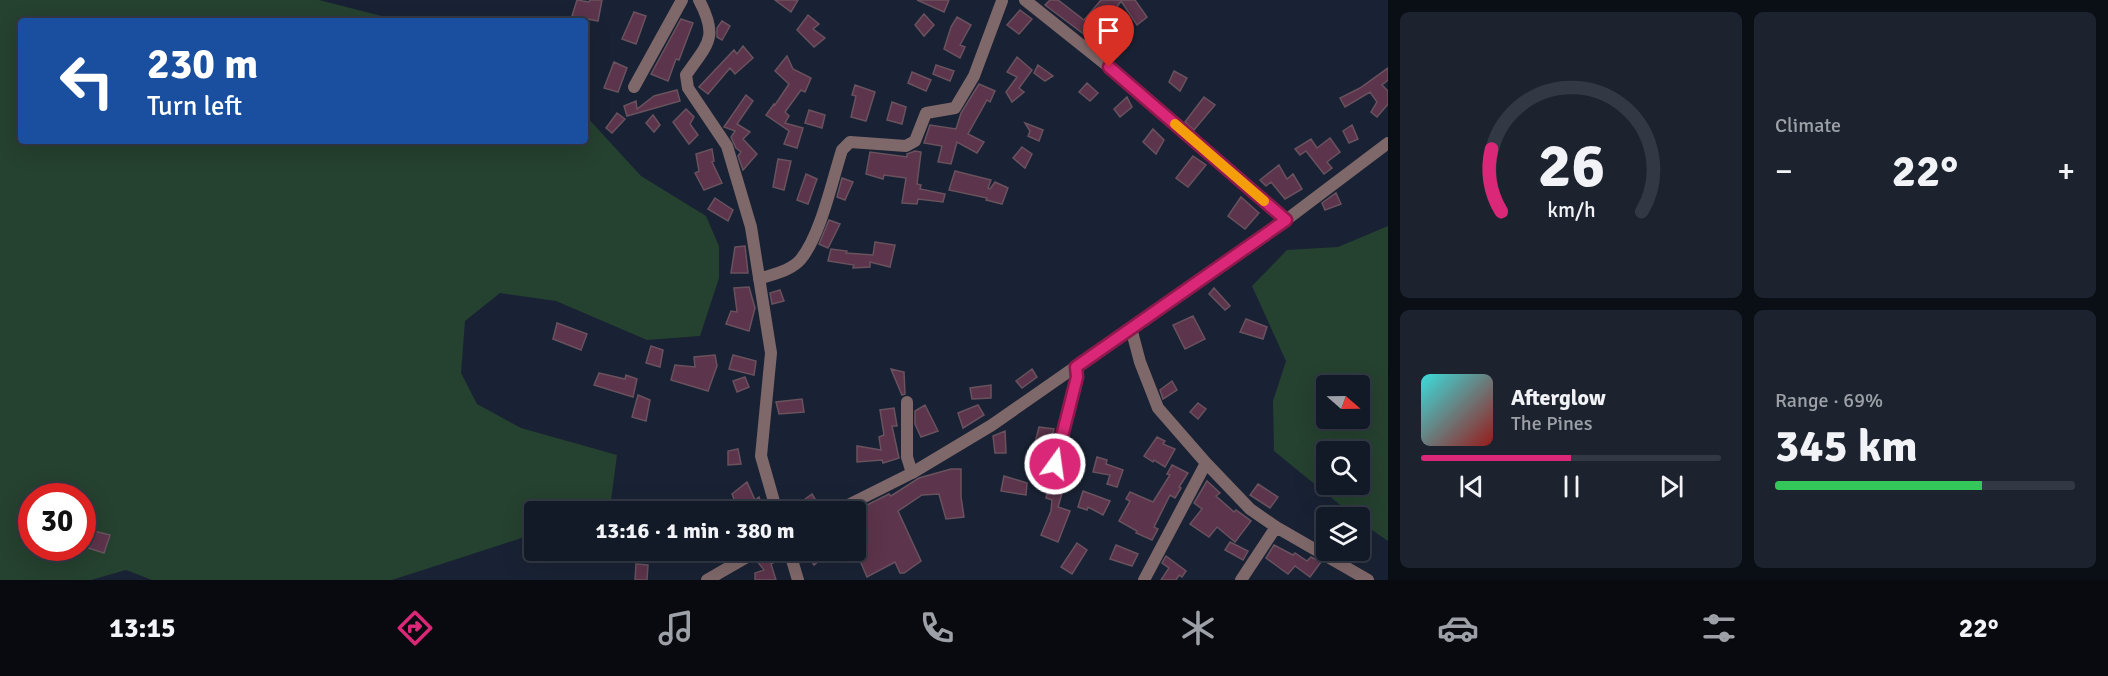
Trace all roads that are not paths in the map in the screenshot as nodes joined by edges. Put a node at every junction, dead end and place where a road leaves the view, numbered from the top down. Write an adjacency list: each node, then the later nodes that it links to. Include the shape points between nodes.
1 (682, 0): 6 (street)
2 (699, 0): 9 (street, via 709,19 710,40 686,75 688,88 727,146 751,227)
3 (1017, 0): 5 (street)
4 (1025, 0): 8 (street)
5 (1000, 1): 9 (street, via 974,76 955,108 926,113 915,141 906,146 850,142 842,150 816,232 800,260)
6 (634, 87)
7 (1388, 143): 8 (street)
8 (1286, 220): 10 (street)
9 (759, 279): 16 (street, via 771,353 761,456)
10 (1131, 328): 11 (street); 13 (street, via 1158,408)
11 (1076, 367): 14 (street, via 992,425); 15 (street, via 1077,377)
12 (907, 402): 14 (street, via 907,457)
13 (1206, 463): 18 (street, via 1250,509); 24 (street)
14 (912, 473): 17 (street)
15 (1049, 486)
16 (774, 501)
17 (856, 501)
18 (1276, 527): 21 (street); 25 (street)
19 (740, 561): 22 (street)
20 (792, 561): 23 (street)
21 (1352, 575): 26 (street)
22 (707, 580)
23 (798, 580)
24 (1144, 580)
25 (1241, 580)
26 (1368, 580)

